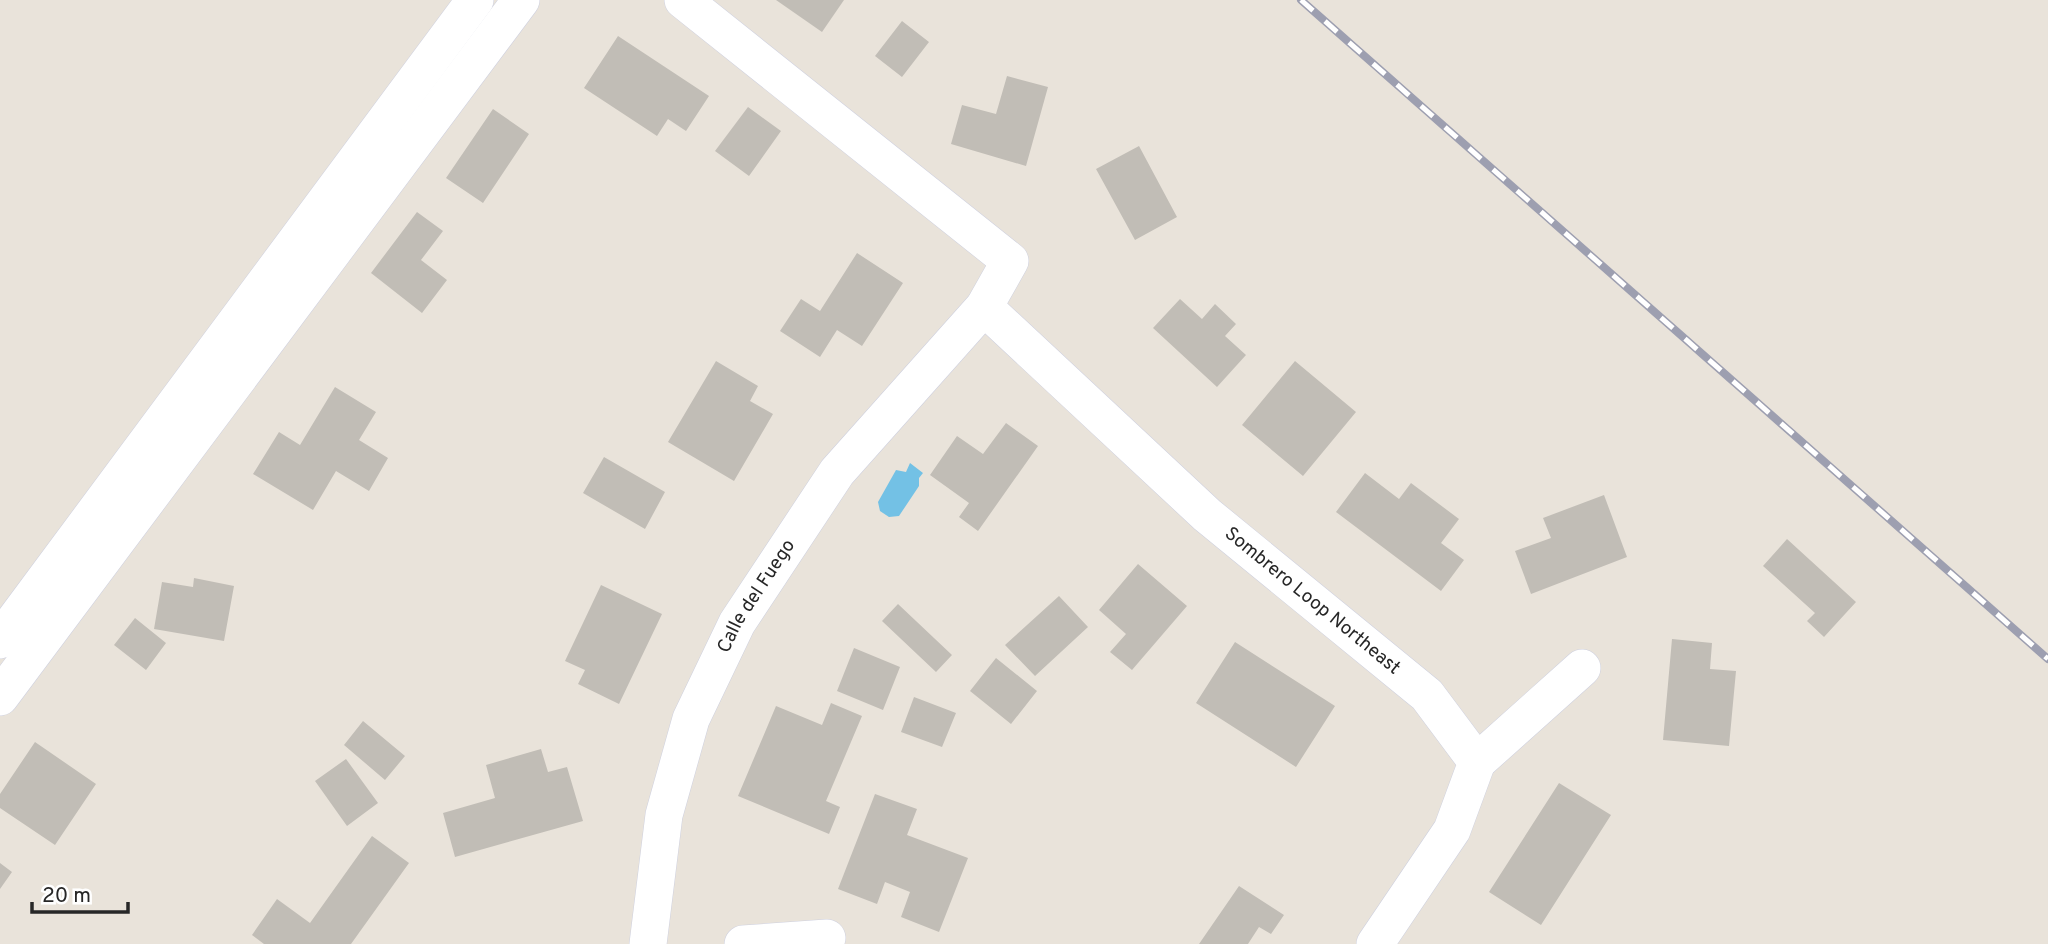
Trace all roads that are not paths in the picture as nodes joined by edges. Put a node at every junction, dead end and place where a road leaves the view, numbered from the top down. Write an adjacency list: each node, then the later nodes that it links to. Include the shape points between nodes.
1 (475, 0): 5 (street)
2 (521, 0): 7 (street)
3 (683, 0): 4 (street, Calle del Fuego, via 1010,261)
4 (984, 307): 8 (street, Sombrero Loop Northeast, via 1207,515 1427,695); 10 (street, Calle del Fuego, via 836,472 737,623 691,719 664,815)
5 (0, 639)
6 (1582, 668): 8 (street)
7 (0, 696)
8 (1477, 762): 12 (street, via 1452,830)
9 (827, 938): 11 (street)
10 (648, 944)
11 (743, 944)
12 (1376, 944)

